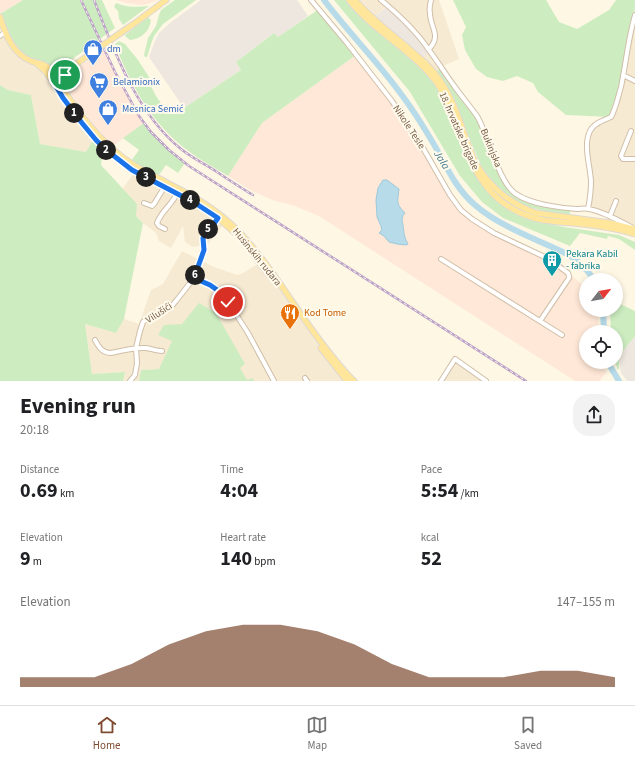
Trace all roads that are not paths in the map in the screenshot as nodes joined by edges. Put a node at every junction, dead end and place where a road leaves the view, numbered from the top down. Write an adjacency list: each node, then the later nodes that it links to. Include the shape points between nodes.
1 (166, 0): 14 (main road, bridge)
2 (311, 0): 37 (street, Nikole Tesle, via 392,101 461,210 494,233 568,272 567,281)
3 (349, 0): 31 (main road, 18. hrvatske brigade, via 427,70 438,84 476,172 498,199 528,216 543,220)
4 (355, 0): 31 (main road, 18. hrvatske brigade, via 435,74 449,96 473,156 487,180 524,209)
5 (380, 0): 11 (street, Bukinjska, via 413,30)
6 (431, 0): 11 (street, via 430,13 435,39)
7 (635, 16): 15 (street)
8 (0, 17): 9 (main road, Husinskih rudara)
9 (5, 32): 10 (street); 12 (main road, Husinskih rudara, via 16,50)
10 (0, 36)
11 (429, 49): 27 (street, Bukinjska, via 477,117 512,191 525,199)
12 (35, 62): 13 (main road, Husinskih rudara); 16 (main road, Husinskih rudara)
13 (49, 68): 14 (main road); 17 (main road, Husinskih rudara)
14 (63, 74): 17 (main road); 20 (main road)
15 (623, 75): 18 (street); 28 (street, via 611,117 600,122 589,135 587,152 591,181)
16 (50, 78): 17 (main road); 19 (main road, Husinskih rudara)
17 (56, 80): 19 (main road); 20 (main road, Husinskih rudara)
18 (635, 81)
19 (58, 90): 23 (main road, Husinskih rudara, via 105,149 132,170)
20 (64, 91): 42 (main road, Husinskih rudara, via 90,126 124,158 196,198 222,216 239,233 264,262)
21 (631, 131): 22 (street, via 621,156 623,159)
22 (635, 160)
23 (165, 186): 24 (main road, Husinskih rudara); 26 (street, via 152,206)
24 (177, 193): 30 (main road, Husinskih rudara); 32 (street, via 157,223)
25 (616, 201): 29 (street)
26 (144, 203)
27 (577, 209): 28 (street, Bukinjska); 31 (street)
28 (588, 209): 29 (street, Bukinjska)
29 (610, 216): 33 (street, Bukinjska)
30 (218, 218): 36 (street, Vilušići, via 203,238 204,250); 42 (main road, Husinskih rudara, via 237,235 262,265)
31 (575, 221): 33 (main road, 18. hrvatske brigade, via 610,223); 34 (main road, 18. hrvatske brigade)
32 (165, 229)
33 (635, 229)
34 (635, 234)
35 (441, 259): 37 (street)
36 (194, 278): 40 (street, Vilušići, via 169,308 143,322); 44 (street, via 223,294)
37 (540, 321): 38 (street)
38 (562, 335)
39 (95, 340): 40 (street, via 107,353)
40 (136, 348): 41 (street); 43 (street, Vilušići, via 136,369)
41 (162, 351)
42 (346, 379): 45 (main road, Husinskih rudara)
43 (130, 381)
44 (274, 381)
45 (354, 381)
46 (440, 381): 47 (street, via 455,359)
47 (486, 381)

